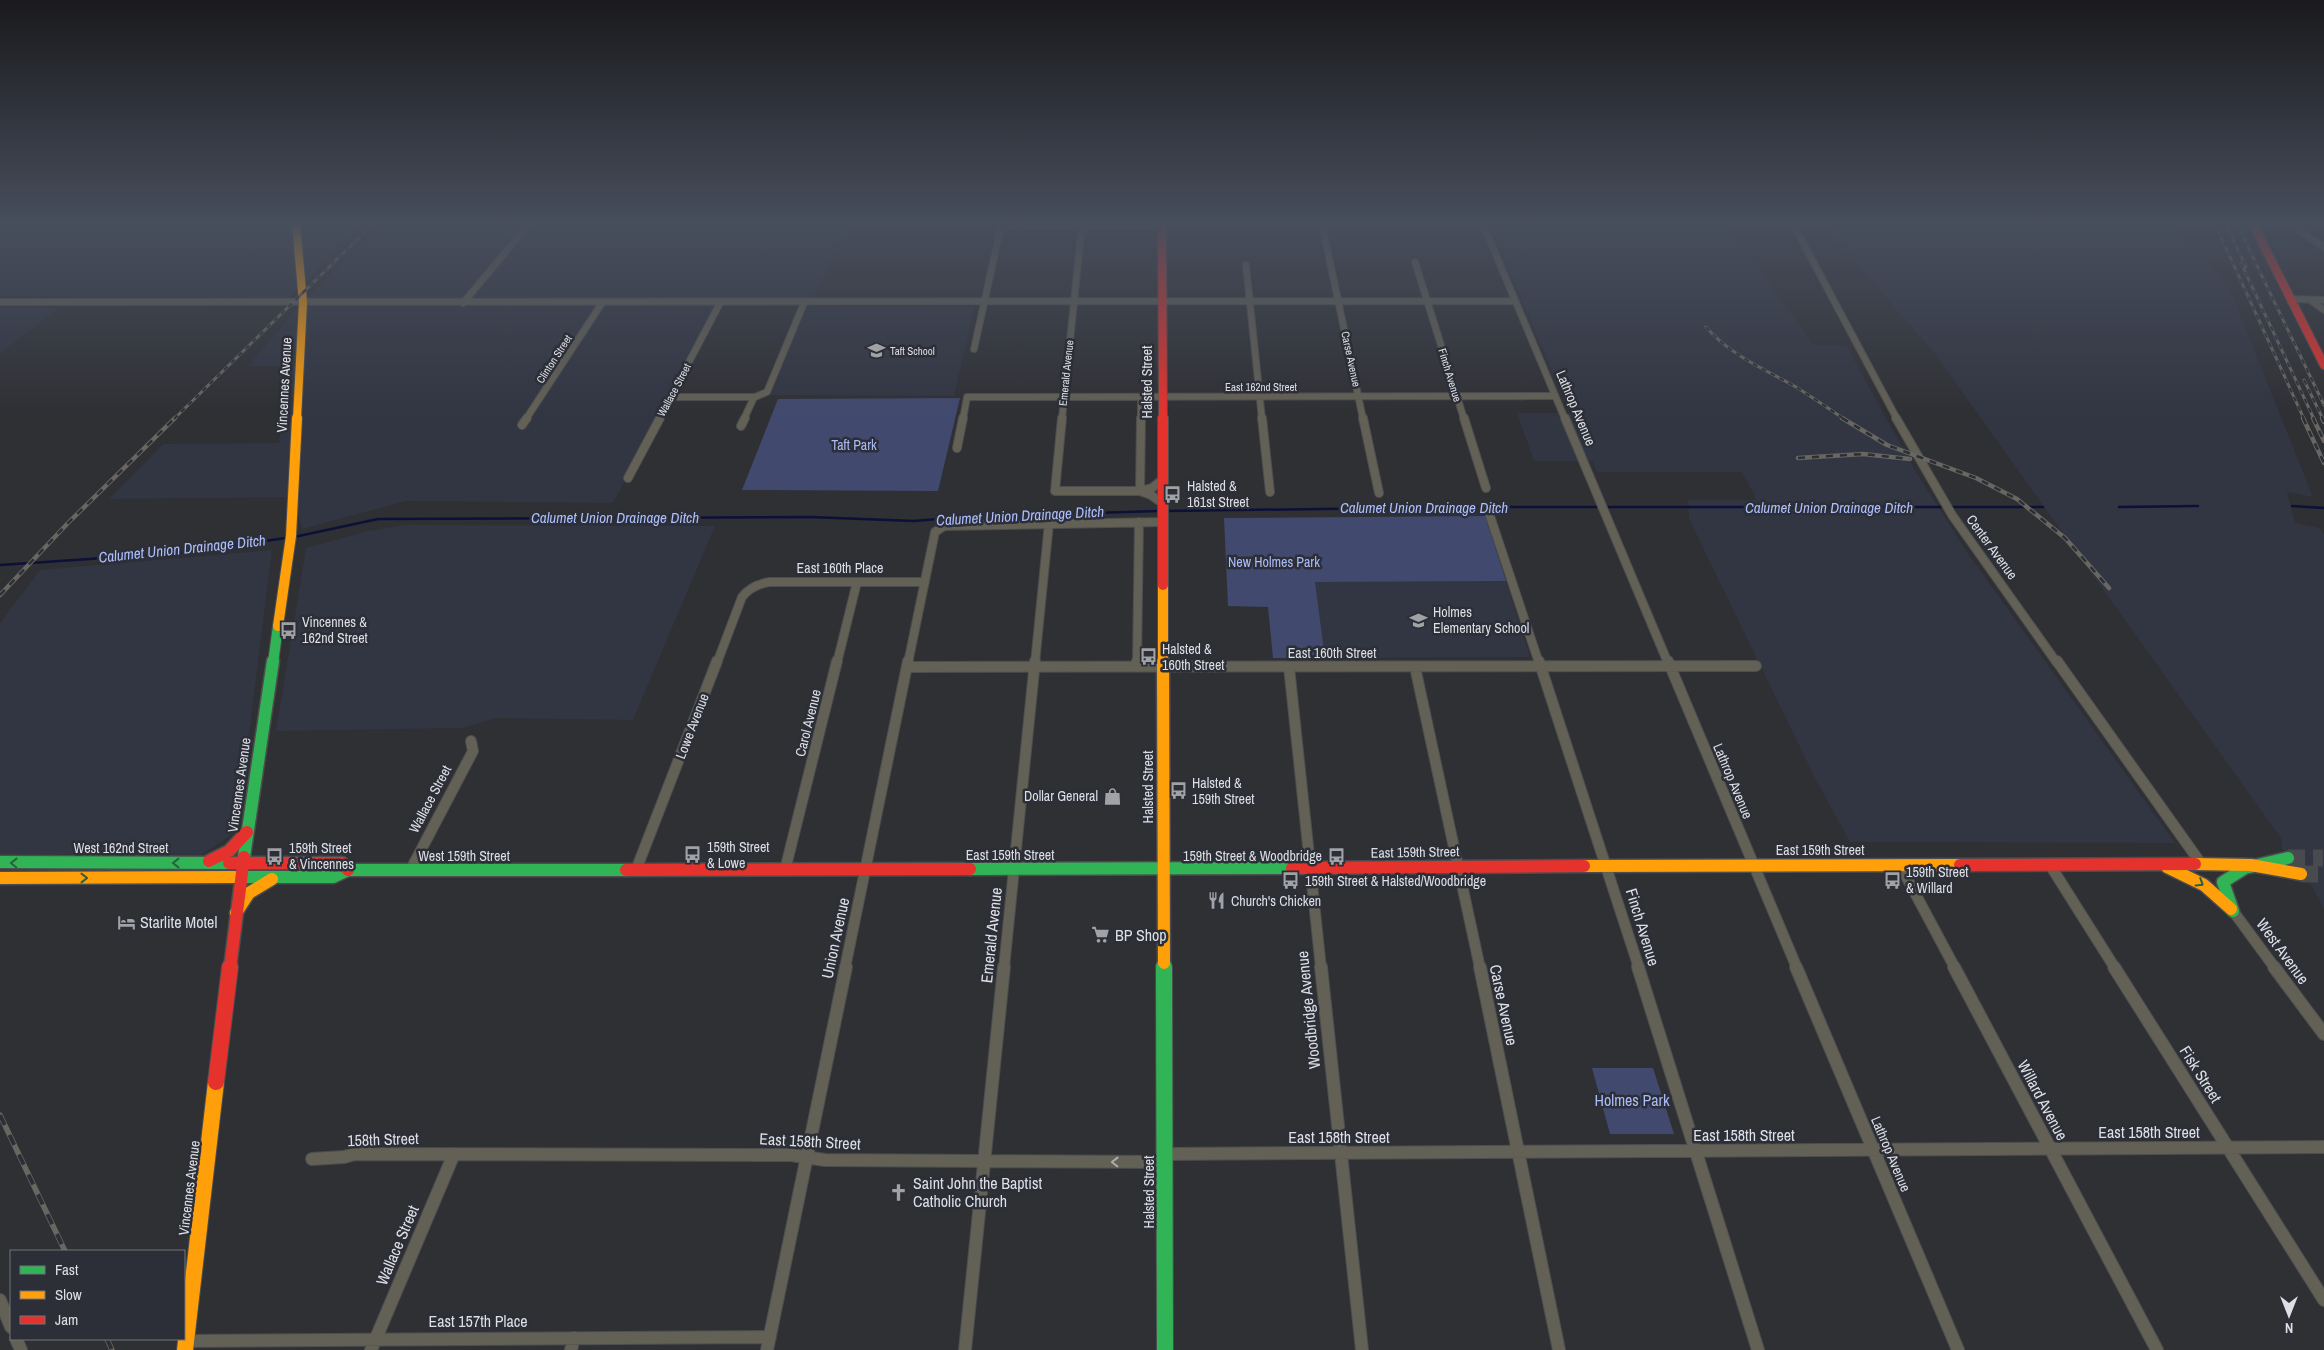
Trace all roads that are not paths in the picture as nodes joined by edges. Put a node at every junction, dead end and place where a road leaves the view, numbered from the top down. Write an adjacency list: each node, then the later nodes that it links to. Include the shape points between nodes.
1 (302, 287): 17 (main road, Vincennes Avenue)
2 (476, 287): 18 (street)
3 (988, 287): 25 (street)
4 (1075, 287): 26 (street, Emerald Avenue)
5 (1162, 287): 27 (main road, Halsted Street)
6 (1248, 287): 19 (street)
7 (1336, 287): 20 (street, Carse Avenue)
8 (1422, 287): 21 (street, Finch Avenue)
9 (1509, 287): 15 (street, Lathrop Avenue)
10 (1827, 287): 75 (street, Center Avenue, via 1952,515)
11 (2285, 287): 12 (main road)
12 (2291, 299): 13 (street); 30 (main road)
13 (2310, 300): 14 (street); 28 (street)
14 (2324, 300)
15 (1515, 301): 21 (street); 32 (street, Lathrop Avenue)
16 (0, 302): 17 (street)
17 (303, 302): 18 (street); 68 (main road, Vincennes Avenue, via 290,538)
18 (463, 302): 22 (street)
19 (1250, 302): 20 (street); 27 (street); 38 (street)
20 (1339, 302): 21 (street); 39 (street, Carse Avenue)
21 (1427, 302): 31 (street, Finch Avenue)
22 (602, 303): 23 (street); 40 (street, Clinton Street)
23 (720, 303): 24 (street); 33 (street, Wallace Street)
24 (804, 303): 25 (street); 34 (street, via 767,392)
25 (984, 303): 26 (street); 29 (street)
26 (1073, 303): 27 (street); 35 (street, Emerald Avenue)
27 (1162, 303): 37 (main road, Halsted Street)
28 (2324, 310)
29 (974, 349)
30 (2324, 365)
31 (1457, 396): 32 (street, East 162nd Street); 39 (street, East 162nd Street); 45 (street, Finch Avenue)
32 (1555, 396): 50 (street, Lathrop Avenue)
33 (670, 397): 34 (street); 43 (street, Wallace Street)
34 (754, 397): 41 (street)
35 (1063, 397): 36 (street, East 162nd Street); 42 (street, East 162nd Street, via 967,397); 46 (street, Emerald Avenue, via 1055,491)
36 (1141, 397): 37 (street, East 162nd Street); 46 (street, Halsted Street)
37 (1162, 397): 38 (street, East 162nd Street); 44 (main road, Halsted Street)
38 (1260, 397): 39 (street, East 162nd Street); 47 (street)
39 (1359, 397): 48 (street, Carse Avenue)
40 (522, 425)
41 (741, 426)
42 (957, 448)
43 (628, 478)
44 (1162, 480): 46 (street); 49 (main road, Halsted Street)
45 (1486, 488)
46 (1140, 492): 49 (street, via 1151,494)
47 (1270, 492)
48 (1379, 493)
49 (1162, 502): 53 (main road, Halsted Street)
50 (1602, 508): 58 (street, Lathrop Avenue)
51 (1490, 516): 66 (street, Finch Avenue)
52 (1138, 522): 53 (street); 54 (street); 62 (street)
53 (1163, 522): 63 (main road, Halsted Street)
54 (1049, 523): 56 (street, Union Avenue, via 944,526 935,532); 61 (street, Emerald Avenue)
55 (857, 582): 56 (street, East 160th Place); 57 (street, East 160th Place, via 769,582); 84 (street, Carol Avenue)
56 (925, 582): 60 (street, Union Avenue)
57 (754, 586): 83 (street, Lowe Avenue, via 742,597)
58 (1668, 666): 59 (street, East 160th Street); 66 (street, East 160th Street); 76 (street, Lathrop Avenue)
59 (1756, 666)
60 (908, 667): 61 (street, East 160th Street); 85 (street, Union Avenue)
61 (1035, 667): 62 (street, East 160th Street); 86 (street, Emerald Avenue)
62 (1136, 667): 63 (street, East 160th Street)
63 (1163, 667): 64 (street, East 160th Street); 87 (main road, Halsted Street)
64 (1289, 667): 65 (street, East 160th Street); 81 (street, Woodbridge Avenue)
65 (1415, 667): 66 (street, East 160th Street); 79 (street, Carse Avenue)
66 (1540, 667): 80 (street, Finch Avenue)
67 (471, 741): 88 (street, Wallace Street, via 473,751)
68 (247, 832): 71 (main road, via 229,851); 72 (main road, Vincennes Avenue)
69 (2288, 858): 78 (main road, East 159th Street)
70 (0, 862): 71 (main road, West 162nd Street, one-way to 70)
71 (202, 863): 72 (main road, West 162nd Street)
72 (243, 863): 82 (main road, West 159th Street, via 342,863); 91 (main road, Vincennes Avenue)
73 (2050, 864): 74 (main road, East 159th Street); 77 (main road, East 159th Street); 98 (street, Fisk Street)
74 (2161, 864): 75 (main road, East 159th Street); 94 (main road, one-way to 94, via 2204,885)
75 (2202, 864): 78 (main road, East 159th Street)
76 (1753, 865): 77 (main road, East 159th Street); 80 (main road, East 159th Street); 100 (street, Lathrop Avenue)
77 (1900, 865): 99 (street, Willard Avenue)
78 (2251, 865): 90 (main road, East 159th Street); 94 (main road, via 2223,882)
79 (1460, 866): 80 (main road, East 159th Street); 81 (main road, East 159th Street); 102 (street, Carse Avenue)
80 (1606, 866): 101 (street, Finch Avenue)
81 (1310, 868): 87 (main road, East 159th Street); 104 (street, Woodbridge Avenue)
82 (348, 870): 88 (main road, West 159th Street); 93 (main road, West 159th Street, via 333,878)
83 (636, 870): 84 (main road, East 159th Street); 89 (main road, East 159th Street)
84 (785, 870): 85 (main road, East 159th Street)
85 (866, 870): 86 (main road, East 159th Street); 105 (street, Union Avenue)
86 (1014, 870): 87 (main road, East 159th Street); 108 (street, Emerald Avenue)
87 (1163, 870): 106 (main road, Halsted Street)
88 (410, 871): 89 (main road, West 159th Street)
89 (579, 871)
90 (2300, 874)
91 (241, 877): 92 (main road, one-way to 91); 93 (main road, West 159th Street); 95 (main road, Vincennes Avenue)
92 (0, 878)
93 (278, 878): 95 (main road, via 249,892)
94 (2233, 911): 96 (street, West Avenue)
95 (236, 913): 114 (main road, Vincennes Avenue)
96 (2324, 1034)
97 (2324, 1147): 98 (street, East 158th Street)
98 (2228, 1148): 99 (street, East 158th Street); 110 (street, Fisk Street)
99 (2050, 1149): 100 (street, East 158th Street); 122 (street, Willard Avenue)
100 (1874, 1150): 101 (street, East 158th Street); 121 (street, Lathrop Avenue)
101 (1696, 1152): 102 (street, East 158th Street); 120 (street, Finch Avenue)
102 (1518, 1153): 104 (street, East 158th Street); 119 (street, Carse Avenue)
103 (454, 1154): 105 (street, East 158th Street); 107 (street, 158th Street, via 355,1154); 115 (street, Wallace Street)
104 (1341, 1154): 106 (street, East 158th Street); 118 (street, Woodbridge Avenue)
105 (807, 1157): 108 (street, East 158th Street, via 825,1160); 113 (street, Union Avenue)
106 (1164, 1158): 108 (street, East 158th Street, one-way to 108); 117 (main road, Halsted Street)
107 (312, 1159)
108 (984, 1161): 116 (street, Emerald Avenue)
109 (0, 1300): 111 (street)
110 (2324, 1300)
111 (10, 1325)
112 (572, 1344): 113 (street, East 157th Place); 115 (street, East 157th Place)
113 (769, 1344)
114 (185, 1345): 115 (street, East 157th Place)
115 (373, 1345)
116 (965, 1350)
117 (1165, 1350)
118 (1362, 1350)
119 (1559, 1350)
120 (1758, 1350)
121 (1958, 1350)
122 (2157, 1350)

